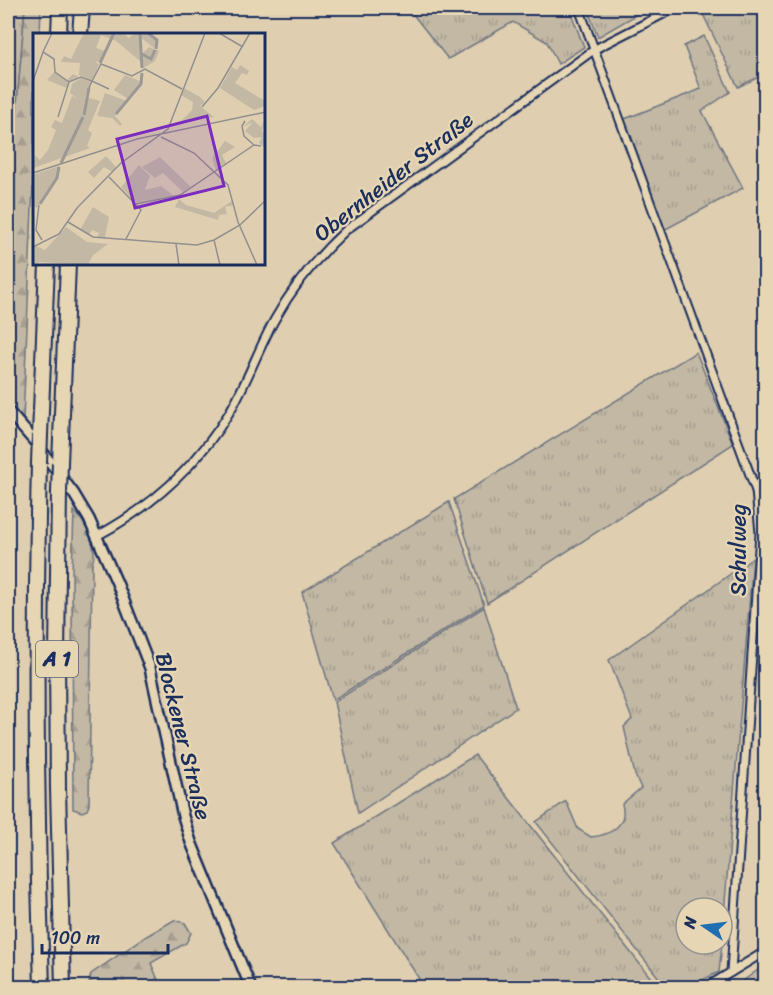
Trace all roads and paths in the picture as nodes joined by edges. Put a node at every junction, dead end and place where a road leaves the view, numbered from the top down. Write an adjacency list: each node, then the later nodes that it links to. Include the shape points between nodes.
1 (60, 8): 5 (highway)
2 (82, 8): 6 (highway)
3 (579, 8): 7 (street, Schulweg)
4 (675, 8): 7 (street, Obernheider Straße)
5 (59, 33)
6 (80, 33)
7 (595, 49): 11 (street, Obernheider Straße, via 382,202 332,243 275,318 237,398 198,457 162,492); 13 (street, Schulweg, via 756,490 760,533)
8 (47, 266): 14 (highway, A 1, bridge, via 36,598)
9 (68, 266): 15 (highway, A 1, bridge, via 57,657)
10 (8, 411): 11 (street, Blockener Straße, via 74,494)
11 (97, 536): 16 (street, Blockener Straße, via 150,668 191,842)
12 (765, 951): 13 (street)
13 (731, 972): 17 (street)
14 (42, 987)
15 (63, 987)
16 (251, 987)
17 (705, 987)

